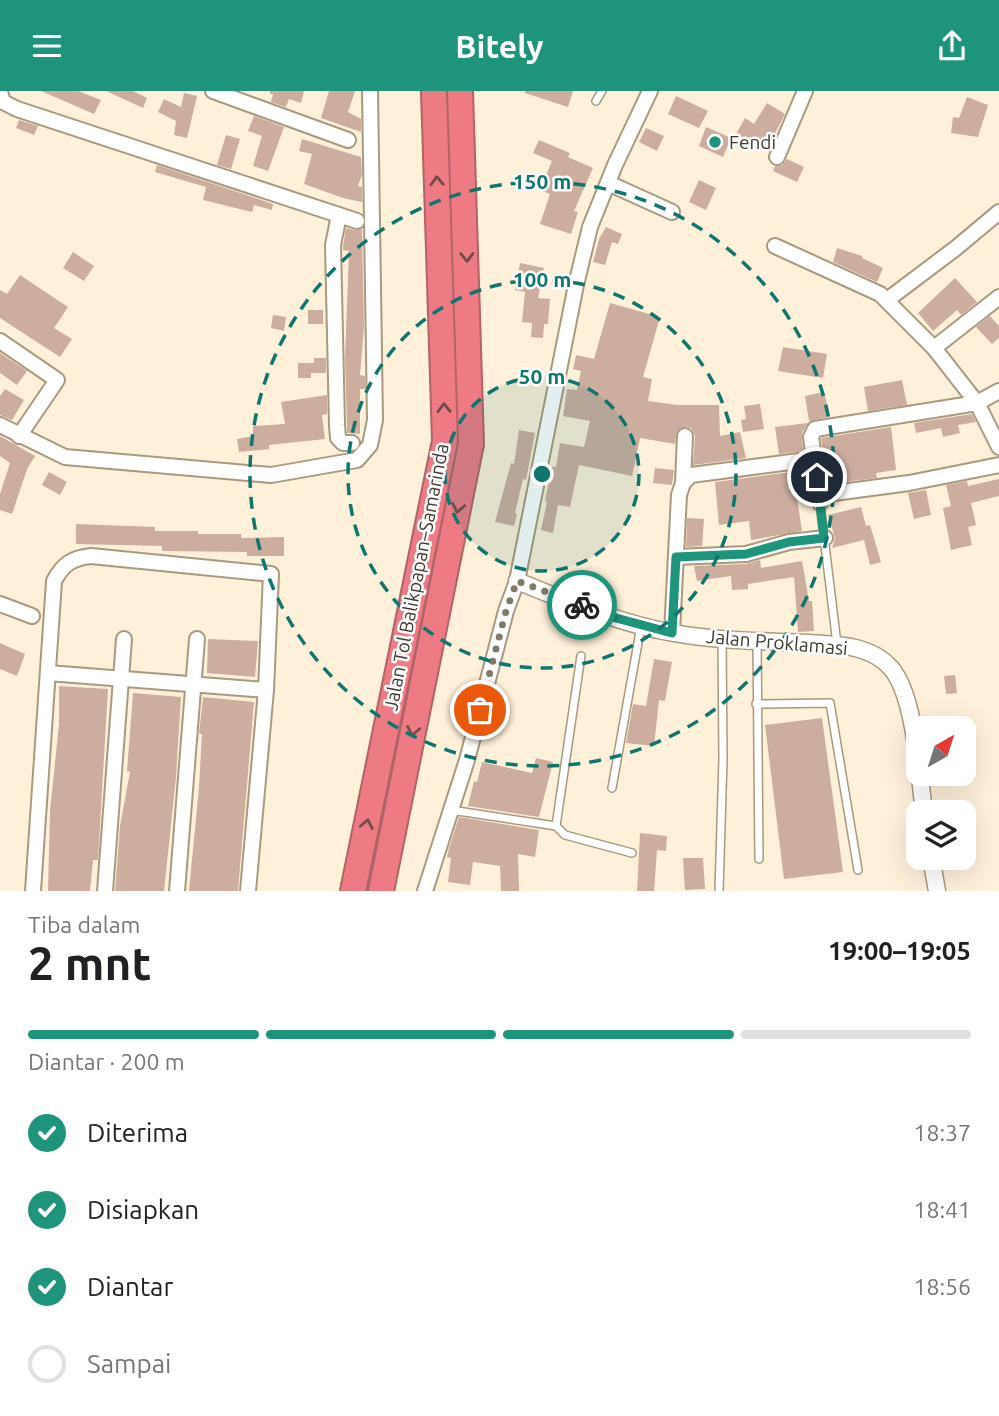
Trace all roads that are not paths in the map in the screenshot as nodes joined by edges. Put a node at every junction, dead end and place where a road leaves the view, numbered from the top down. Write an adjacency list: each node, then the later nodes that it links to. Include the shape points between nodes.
1 (213, 91): 10 (street)
2 (370, 91): 25 (street, via 375,420 370,445 357,460 271,475 65,457)
3 (434, 91): 63 (highway, Jalan Tol Balikpapan–Samarinda, one-way to 3, via 444,441)
4 (460, 91): 64 (highway, Jalan Tol Balikpapan–Samarinda, one-way to 64, via 471,444)
5 (602, 91): 9 (lane)
6 (650, 91): 12 (street)
7 (805, 91): 11 (street)
8 (0, 92): 15 (street, via 4,102 17,109)
9 (596, 101)
10 (348, 140)
11 (777, 157)
12 (608, 183): 13 (street); 35 (street, via 590,227 576,285)
13 (672, 212)
14 (999, 212): 19 (street)
15 (339, 215): 16 (street); 27 (street, via 333,245 337,425 338,438)
16 (357, 221)
17 (775, 246): 19 (street)
18 (999, 297): 21 (street)
19 (887, 300): 21 (street)
20 (0, 341): 25 (street, via 57,380)
21 (934, 348): 23 (street)
22 (999, 391): 23 (street)
23 (977, 403): 28 (street); 29 (street, via 815,429 811,437)
24 (0, 425): 25 (street)
25 (19, 436)
26 (685, 436): 31 (street)
27 (352, 443)
28 (999, 447)
29 (814, 459): 31 (street, via 691,475); 32 (street)
30 (999, 465): 32 (street)
31 (683, 483): 34 (street)
32 (820, 499): 33 (lane)
33 (824, 538): 34 (street, via 746,554); 44 (lane)
34 (676, 557): 39 (street)
35 (517, 581): 38 (street, Jalan Proklamasi); 53 (street)
36 (0, 604): 37 (street)
37 (33, 616)
38 (641, 625): 39 (street, Jalan Proklamasi); 51 (lane)
39 (672, 633): 40 (street, Jalan Proklamasi)
40 (722, 637): 43 (street, Jalan Proklamasi); 66 (lane)
41 (124, 639): 47 (street)
42 (197, 639): 48 (street)
43 (757, 640): 44 (street, Jalan Proklamasi); 50 (lane)
44 (837, 645): 52 (street, Jalan Proklamasi, via 880,657 902,683)
45 (581, 656): 54 (lane)
46 (48, 673): 47 (street); 49 (street, via 54,581 67,563 91,556 271,574); 59 (street)
47 (121, 678): 48 (street); 60 (street)
48 (193, 684): 49 (street); 61 (street)
49 (266, 690): 62 (street)
50 (757, 704): 56 (lane); 57 (lane, via 830,703)
51 (612, 788)
52 (922, 800)
53 (452, 810): 54 (lane); 65 (street)
54 (556, 826): 55 (lane, via 565,835)
55 (632, 853)
56 (759, 859)
57 (859, 870)
58 (933, 870): 67 (street)
59 (33, 891)
60 (105, 891)
61 (177, 891)
62 (248, 891)
63 (354, 891)
64 (381, 891)
65 (425, 891)
66 (719, 891)
67 (937, 891)

